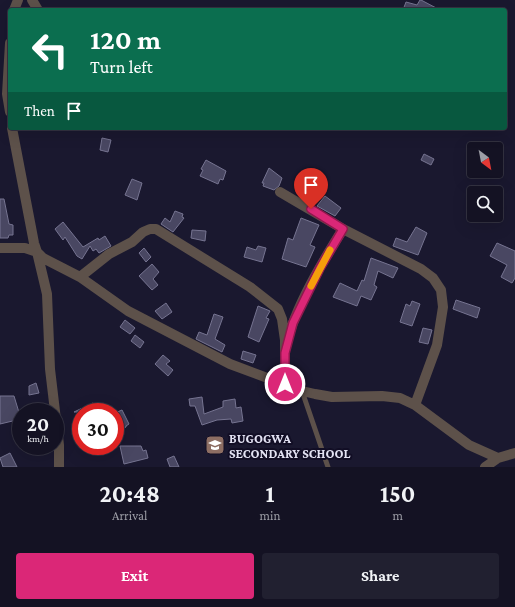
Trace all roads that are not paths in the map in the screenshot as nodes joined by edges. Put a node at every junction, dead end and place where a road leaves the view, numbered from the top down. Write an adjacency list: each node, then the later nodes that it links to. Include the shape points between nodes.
1 (8, 77): 2 (street)
2 (8, 100)
3 (12, 130): 7 (street)
4 (280, 192): 5 (street)
5 (343, 229): 9 (street, via 293,323); 12 (street, via 421,269 433,278 441,290 443,308 437,345)
6 (0, 248): 7 (street, via 25,248)
7 (37, 252): 8 (street, via 50,262); 15 (street, via 47,294 50,369 59,445)
8 (80, 277): 9 (street, via 99,260 153,228 232,275 275,305 282,319); 10 (street, via 128,311 186,342 230,364)
9 (285, 353): 10 (street)
10 (285, 384): 11 (street)
11 (302, 391): 12 (street, via 332,397 400,398); 16 (lane)
12 (416, 405): 14 (street, via 463,441)
13 (515, 453): 14 (street)
14 (498, 458): 17 (street)
15 (59, 467)
16 (328, 467)
17 (484, 467)

